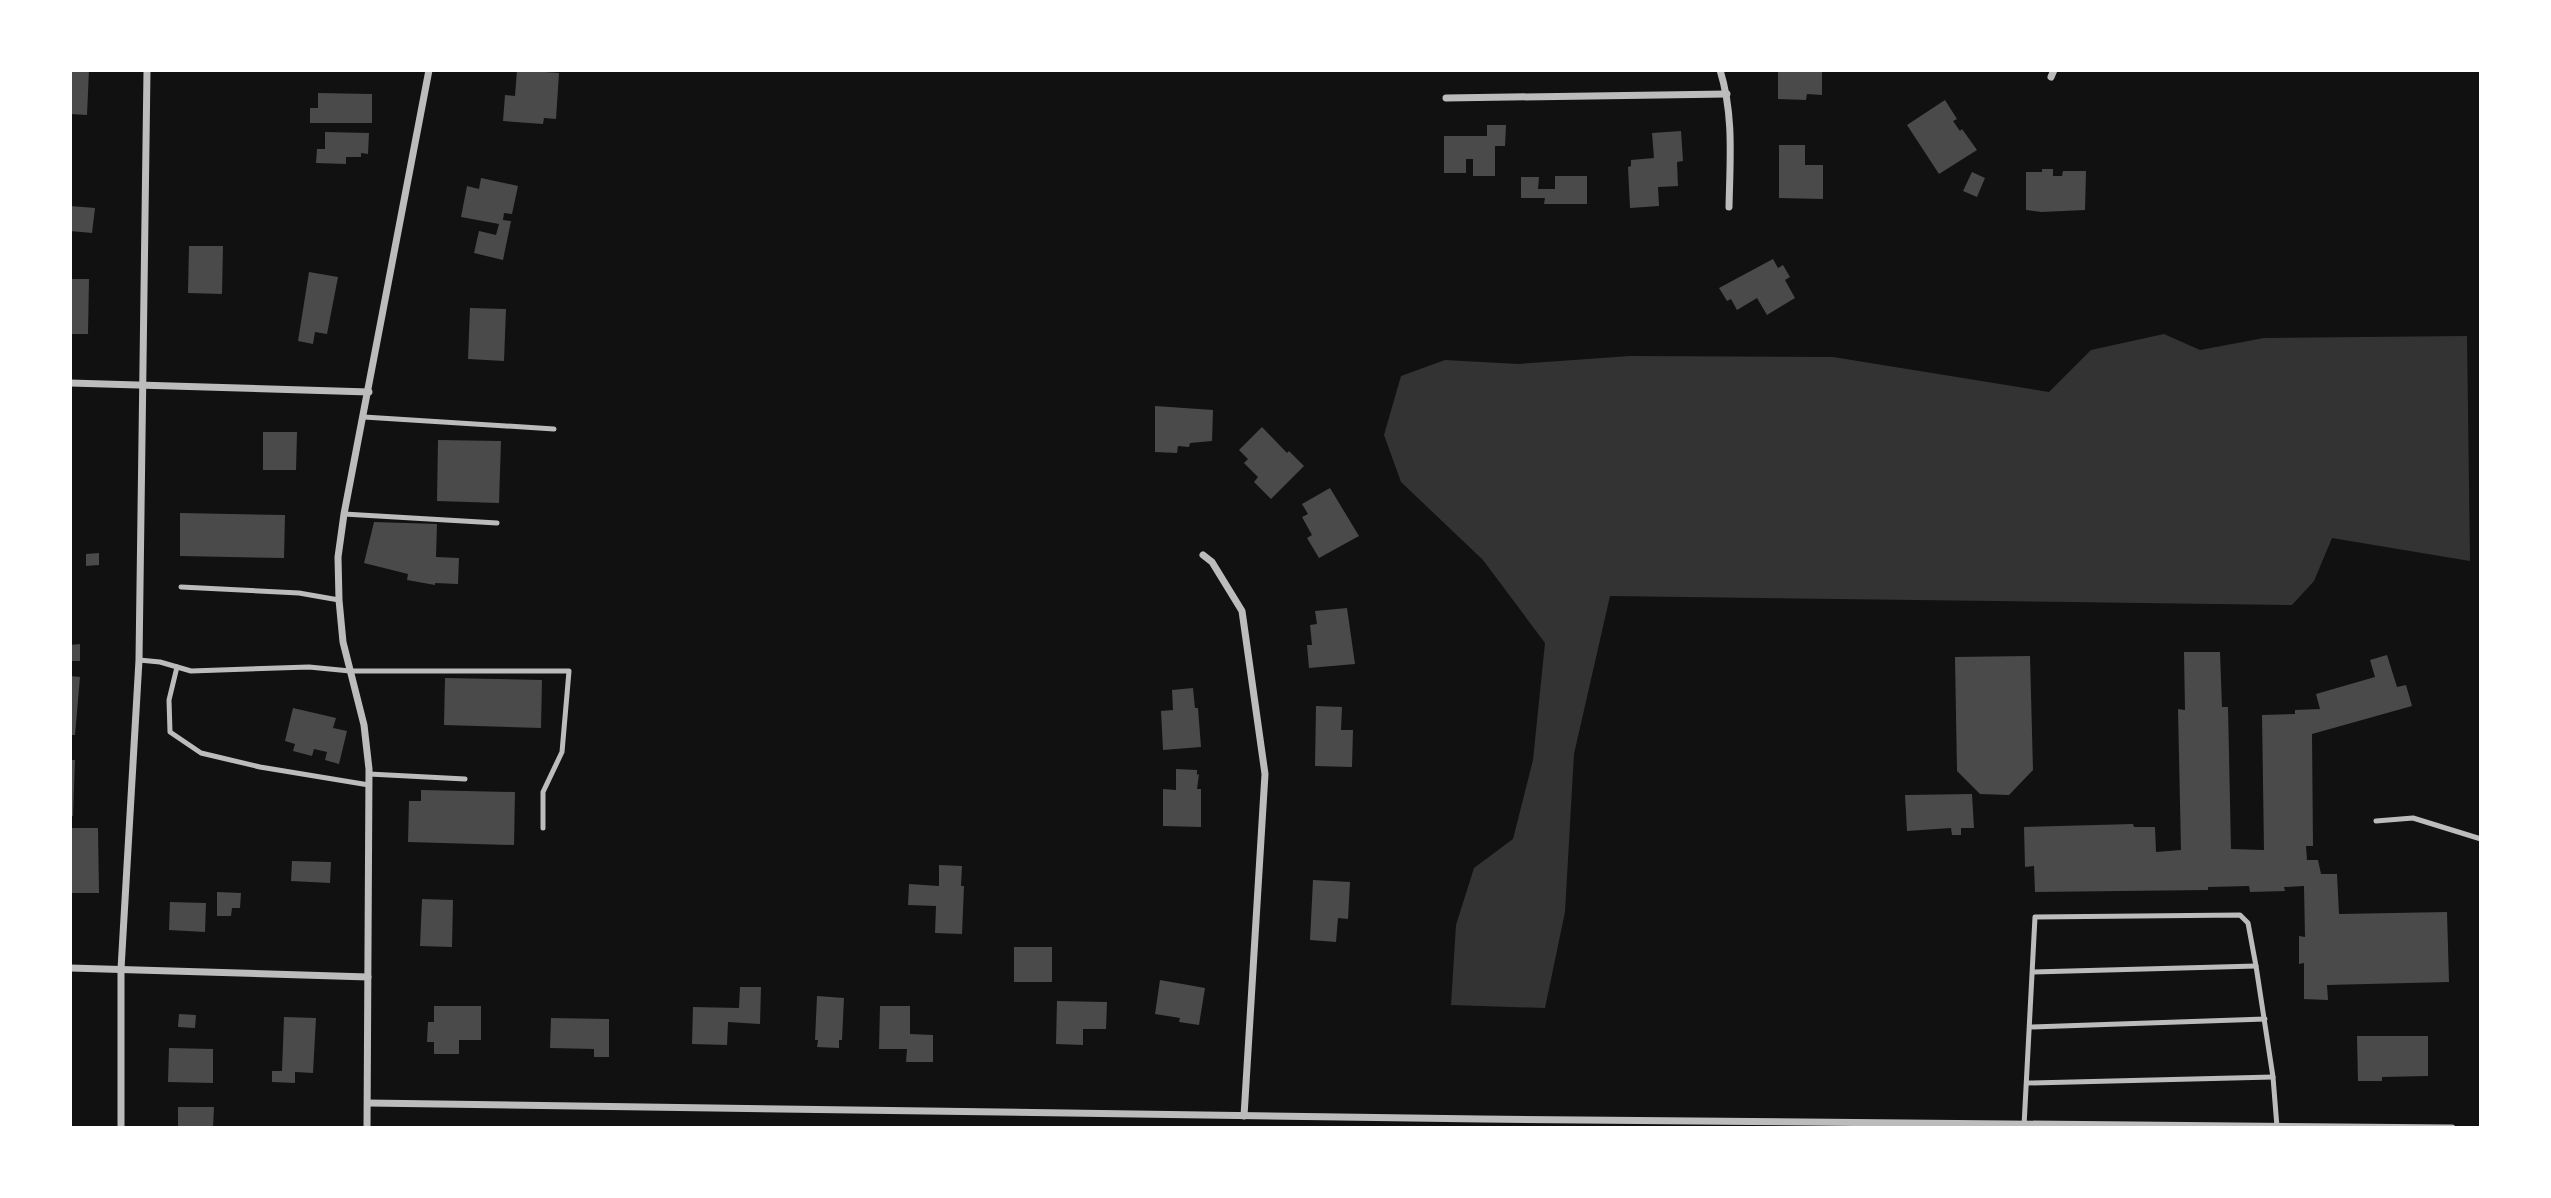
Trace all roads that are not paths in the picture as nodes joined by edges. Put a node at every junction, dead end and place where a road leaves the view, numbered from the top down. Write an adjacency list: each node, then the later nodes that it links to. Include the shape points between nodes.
1 (147, 70): 8 (street)
2 (429, 70): 9 (street)
3 (1720, 70): 4 (street)
4 (1727, 94): 5 (street); 6 (street, via 1731,120)
5 (1446, 98)
6 (1729, 207)
7 (70, 383): 8 (street)
8 (143, 384): 9 (street); 17 (street)
9 (369, 392): 10 (street)
10 (364, 417): 11 (lane); 12 (street)
11 (554, 429)
12 (344, 514): 13 (lane); 16 (street)
13 (497, 523)
14 (1203, 555): 36 (street, via 1242,611 1265,774)
15 (181, 587): 16 (lane, via 299,593)
16 (339, 600): 19 (street)
17 (139, 660): 18 (lane); 28 (street)
18 (177, 667): 19 (lane, via 191,671 309,667); 22 (lane, via 169,700 170,732 201,753)
19 (350, 671): 20 (street, via 364,725); 24 (lane, via 569,671 562,752 543,792)
20 (369, 774): 21 (lane); 22 (street)
21 (465, 779)
22 (369, 785): 30 (street)
23 (2376, 821): 25 (lane, via 2413,818)
24 (543, 828)
25 (2481, 839)
26 (2256, 966): 29 (lane); 29 (lane, via 2248,923 2240,915 2035,917); 31 (lane)
27 (70, 968): 28 (street)
28 (121, 968): 30 (street); 40 (street)
29 (2033, 972): 32 (lane)
30 (368, 977): 35 (street)
31 (2265, 1019): 32 (lane); 33 (lane)
32 (2030, 1027): 34 (lane)
33 (2273, 1077): 34 (lane); 39 (lane)
34 (2028, 1083): 38 (lane)
35 (368, 1104): 36 (street); 41 (street)
36 (1244, 1116): 37 (street)
37 (1481, 1124): 38 (street)
38 (2024, 1126): 39 (street)
39 (2277, 1127): 42 (street)
40 (121, 1128)
41 (367, 1128)
42 (2452, 1128)

